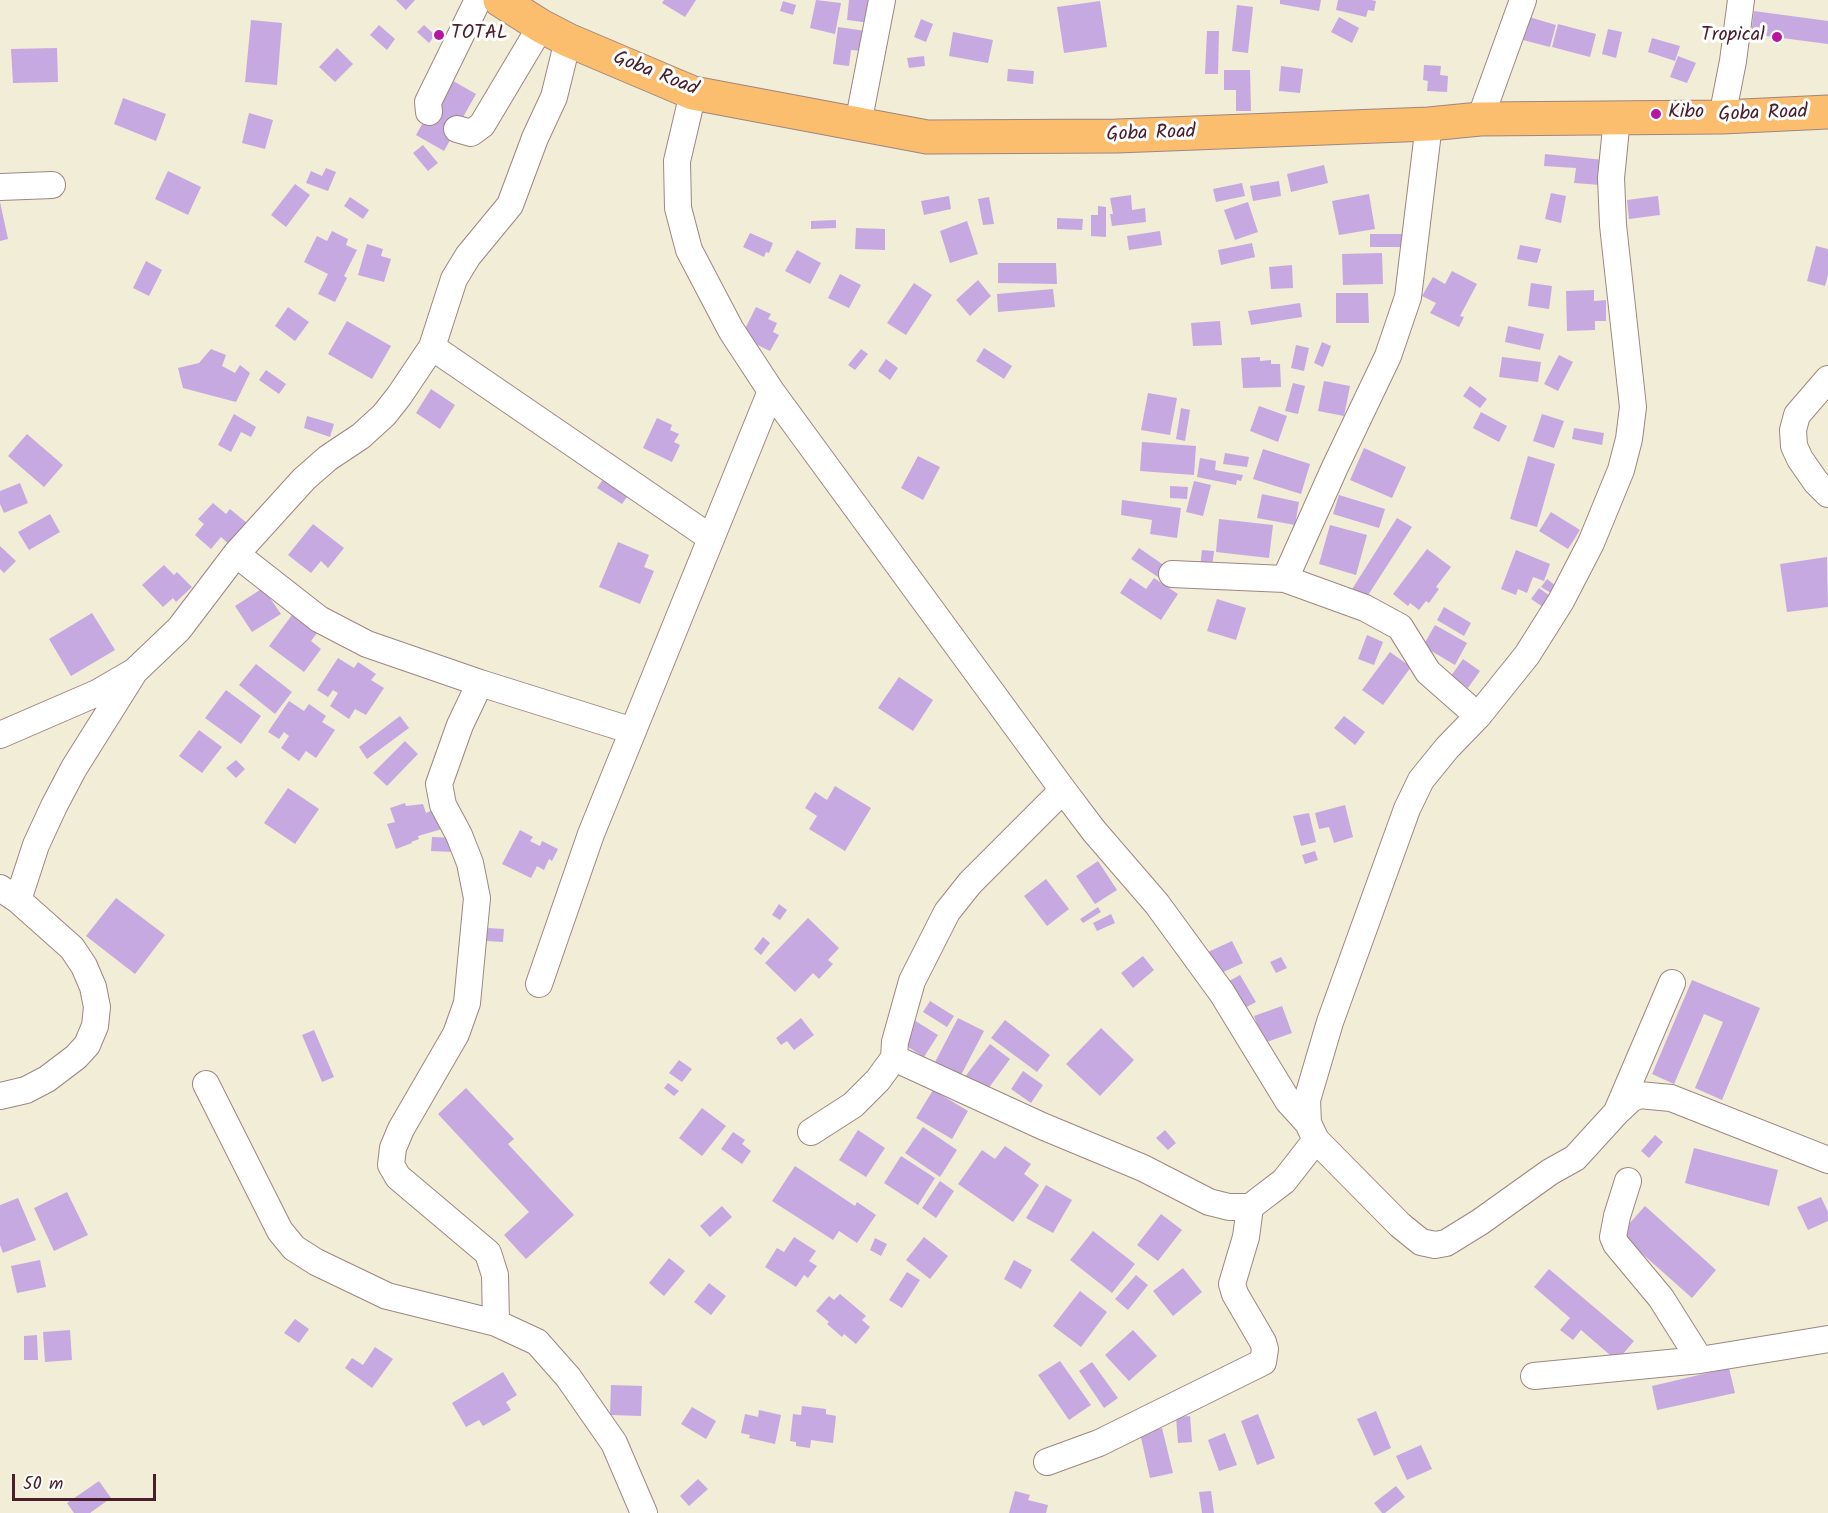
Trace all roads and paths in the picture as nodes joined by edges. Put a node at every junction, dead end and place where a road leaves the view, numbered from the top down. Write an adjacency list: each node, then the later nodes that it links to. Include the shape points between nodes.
1 (478, 0): 8 (street, via 428,102)
2 (500, 0): 6 (main road, Goba Road)
3 (882, 0): 13 (street)
4 (1523, 0): 11 (street)
5 (1741, 0): 10 (street)
6 (554, 33): 7 (main road, Goba Road); 15 (street, via 482,125 471,133); 18 (street, via 554,97 510,205 454,279)
7 (693, 93): 13 (main road, Goba Road); 20 (street, via 677,161 678,208 689,250 730,330)
8 (429, 112)
9 (1828, 112): 10 (main road, Goba Road)
10 (1722, 117): 12 (main road, Goba Road)
11 (1480, 118): 12 (main road, Goba Road); 14 (main road, Goba Road)
12 (1617, 118): 28 (street, via 1611,178 1633,407 1629,439 1591,543 1561,601 1517,669)
13 (858, 124): 14 (main road, Goba Road, via 927,137 1021,138)
14 (1429, 124): 25 (street, via 1408,297 1388,356)
15 (457, 129)
16 (52, 185): 17 (street)
17 (0, 187)
18 (432, 347): 22 (street); 23 (street, via 384,415 304,479)
19 (1828, 379): 21 (street, via 1797,415 1793,430 1800,459)
20 (771, 392): 22 (street); 31 (street)
21 (1828, 494)
22 (711, 537): 29 (street)
23 (236, 554): 26 (street, via 179,629); 27 (street, via 320,619 367,644)
24 (1173, 574): 25 (street)
25 (1285, 579): 28 (street, via 1365,608 1397,625 1428,672)
26 (135, 671): 30 (street, via 97,693); 32 (street, via 74,768)
27 (480, 683): 29 (street); 44 (street, via 460,725 440,784 442,805 470,863 477,897 467,1003 456,1034 401,1129 391,1164 398,1177 488,1253 495,1275)
28 (1478, 716): 39 (street, via 1421,780 1407,809 1330,1022 1307,1100)
29 (633, 731): 34 (street, via 591,834)
30 (0, 735)
31 (1063, 790): 35 (street, via 970,883 947,912 912,981); 39 (street, via 1157,904 1222,993 1288,1101)
32 (9, 894): 37 (street, via 72,948 93,987 97,1007 95,1026 87,1045 76,1057 26,1090)
33 (1672, 983): 38 (street)
34 (539, 984)
35 (894, 1058): 40 (street, via 853,1105); 43 (street, via 1143,1168 1209,1202)
36 (206, 1084): 44 (street, via 275,1221 294,1248 387,1296)
37 (0, 1096)
38 (1617, 1112): 39 (street, via 1575,1158 1480,1222 1446,1243 1435,1245 1421,1242 1400,1225); 41 (street, via 1634,1096 1671,1098)
39 (1312, 1131): 43 (street, via 1284,1181)
40 (811, 1132)
41 (1828, 1160)
42 (1628, 1181): 46 (street, via 1613,1237 1661,1298)
43 (1250, 1207): 48 (street, via 1232,1284 1263,1342 1263,1362 1099,1443)
44 (496, 1323): 49 (street, via 537,1342 568,1377 614,1443)
45 (1828, 1339): 46 (street)
46 (1700, 1360): 47 (street)
47 (1534, 1376)
48 (1047, 1462)
49 (645, 1513)

